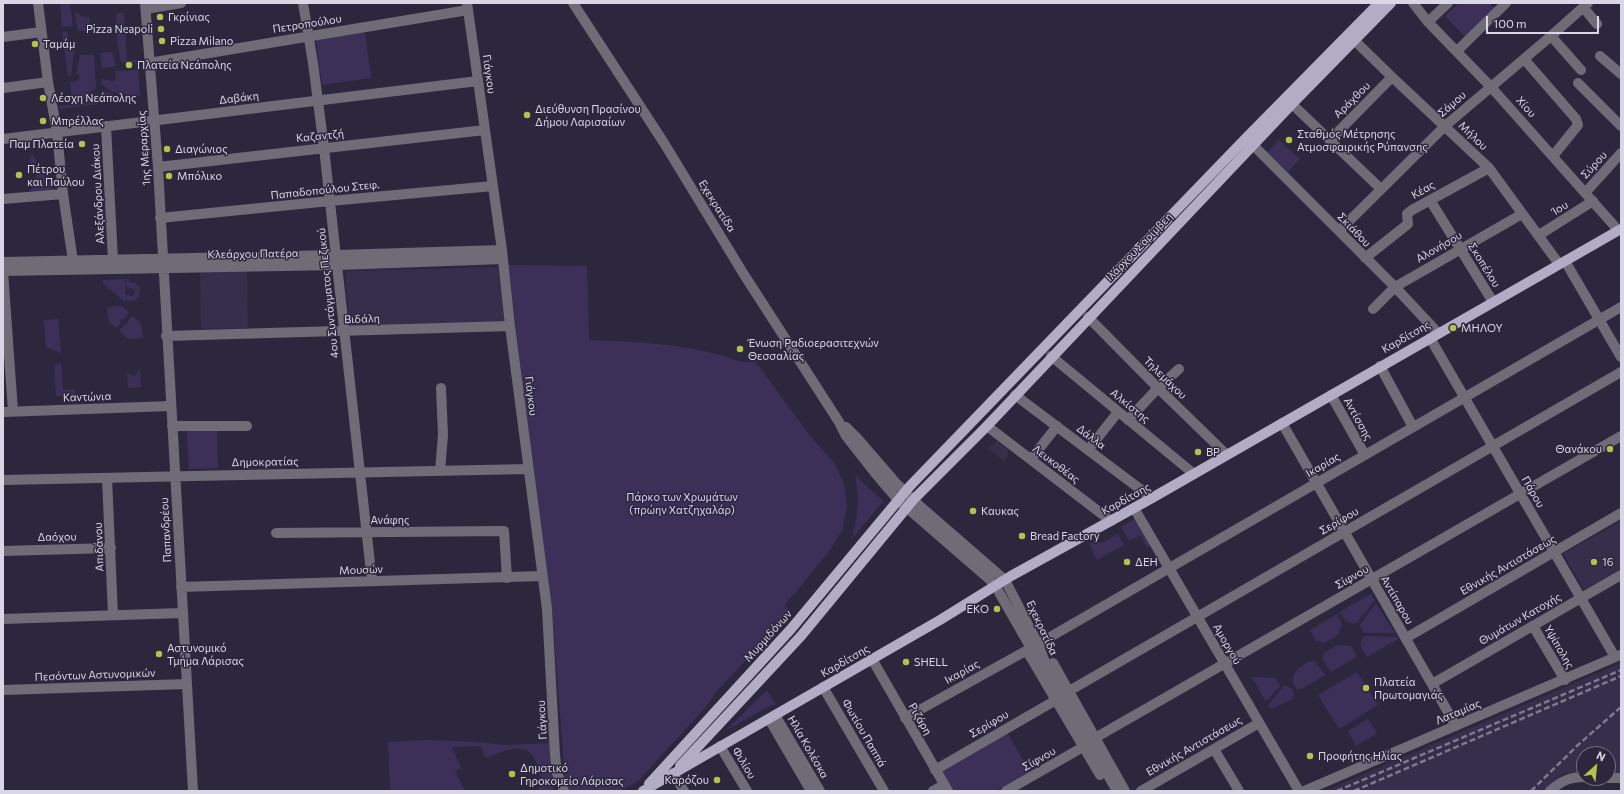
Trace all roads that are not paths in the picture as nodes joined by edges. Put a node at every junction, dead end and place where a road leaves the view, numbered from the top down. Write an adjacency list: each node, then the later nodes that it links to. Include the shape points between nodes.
1 (38, 3): 15 (street)
2 (181, 3): 11 (street)
3 (303, 3): 16 (street, 4ου Συντάγματος Πεζικού)
4 (574, 3): 96 (street, Εχεκρατίδα, via 668,150 742,273)
5 (1379, 3): 42 (main road, Ιλάρχου Σαρίμβεη)
6 (1391, 3): 19 (main road, Ιλάρχου Σαρίμβεη)
7 (1413, 3): 13 (street, Χίου)
8 (1448, 3): 13 (street)
9 (1506, 3): 20 (street)
10 (1585, 5): 14 (street); 17 (street, Σάμου)
11 (146, 6): 23 (street, 1ης Μεραρχίας)
12 (468, 6): 16 (street, Πετροπούλου); 27 (street, Γιάγκου)
13 (1428, 22): 20 (street, Χίου)
14 (1597, 24)
15 (41, 32): 18 (street); 28 (street)
16 (308, 36): 23 (street, Πετροπούλου); 32 (street, 4ου Συντάγματος Πεζικού)
17 (1551, 36): 22 (street, Σάμου); 24 (street)
18 (3, 37)
19 (1354, 40): 26 (street, Μήλου); 33 (main road, Ιλάρχου Σαρίμβεη)
20 (1456, 51): 30 (street, Χίου)
21 (1600, 56): 25 (street)
22 (1524, 59): 30 (street, Σάμου); 45 (street, via 1576,119 1578,125)
23 (150, 63): 34 (street, 1ης Μεραρχίας)
24 (1581, 70)
25 (1621, 74)
26 (1392, 77): 36 (street, Μήλου); 41 (street, Αράχθου)
27 (478, 81): 32 (street, Δαβάκη); 38 (street, Γιάγκου)
28 (48, 82): 31 (street); 39 (street)
29 (1578, 83): 37 (street)
30 (1491, 86): 36 (street, Σάμου); 45 (street, Χίου)
31 (3, 88)
32 (318, 101): 34 (street, Δαβάκη); 43 (street, 4ου Συντάγματος Πεζικού)
33 (1292, 104): 41 (street); 42 (main road, Ιλάρχου Σαρίμβεη)
34 (154, 120): 35 (street, Δαβάκη); 46 (street, 1ης Μεραρχίας)
35 (106, 126): 39 (street, Δαβάκη); 64 (street, Αλεξάνδρου Διάκου)
36 (1445, 126): 47 (street, Μήλου); 49 (street, Σάμου)
37 (1621, 126)
38 (485, 130): 43 (street, Καζαντζή); 48 (street, Γιάγκου)
39 (57, 132): 40 (street, Δαβάκη); 51 (street)
40 (3, 139)
41 (1330, 140): 49 (street)
42 (1249, 141): 59 (street, Σκιάθου); 75 (main road, Ιλάρχου Σαρίμβεη); 117 (main road, Ιλάρχου Σαρίμβεη)
43 (324, 148): 46 (street, Καζαντζή); 54 (street, 4ου Συντάγματος Πεζικού)
44 (1621, 153): 50 (street, Σύρου)
45 (1553, 156): 50 (street, Χίου)
46 (158, 167): 57 (street, 1ης Μεραρχίας)
47 (1488, 168): 53 (street, Κέας); 56 (street, Μήλου)
48 (493, 186): 54 (street, Παπαδοπούλου Στεφ.); 62 (street, Γιάγκου)
49 (1381, 189): 59 (street, Σάμου)
50 (1585, 193): 55 (street, Χίου)
51 (63, 194): 52 (street); 66 (street)
52 (3, 198)
53 (1430, 200): 61 (street, Σκοπέλου); 63 (street, Κέας, via 1407,214 1408,224)
54 (330, 201): 57 (street, Παπαδοπούλου Στεφ.); 65 (street, 4ου Συντάγματος Πεζικού)
55 (1593, 201): 58 (street, Χίου); 60 (street, Ίου)
56 (1522, 214): 60 (street, Μήλου); 61 (street, Αλονήσου)
57 (160, 218): 69 (street, 1ης Μεραρχίας)
58 (1620, 229): 68 (main road, Καρδίτσης)
59 (1339, 231): 63 (street, Σκιάθου)
60 (1539, 235): 68 (street, Μήλου)
61 (1460, 249): 71 (street, Αλονήσου); 72 (street, Σκοπέλου)
62 (503, 254): 65 (street, Κλεάρχου Πατέρα); 77 (street, Γιάγκου)
63 (1365, 258): 71 (street, Σκιάθου)
64 (113, 260): 66 (street, Κλεάρχου Πατέρα); 69 (street, Κλεάρχου Πατέρα)
65 (337, 260): 69 (street, Κλεάρχου Πατέρα); 78 (street, 4ου Συντάγματος Πεζικού)
66 (72, 261): 67 (street, Κλεάρχου Πατέρα)
67 (3, 262)
68 (1562, 262): 72 (main road, Καρδίτσης); 76 (street, Μήλου)
69 (162, 263): 70 (street, Κλεάρχου Πατέρα); 80 (street, Παπανδρέου)
70 (3, 271): 81 (street)
71 (1395, 287): 74 (street, Αλονήσου); 79 (street, Σκιάθου)
72 (1493, 302): 79 (main road, Καρδίτσης)
73 (1621, 307): 76 (street, Ικαρίας)
74 (1373, 309)
75 (1088, 317): 82 (main road, Ιλάρχου Σαρίμβεη); 88 (street, Τηλεμάχου)
76 (1599, 320): 83 (street, Μήλου); 91 (street, Ικαρίας)
77 (510, 326): 78 (street, Βιδάλη); 109 (street, Γιάγκου)
78 (344, 331): 80 (street, Βιδάλη); 111 (street, 4ου Συντάγματος Πεζικού)
79 (1434, 335): 84 (main road, Καρδίτσης); 91 (street, Πάρου)
80 (166, 336): 92 (street, Παπανδρέου)
81 (5, 342): 93 (street)
82 (1051, 356): 89 (main road, Ιλάρχου Σαρίμβεη); 94 (street, Αλκίστης)
83 (1621, 357)
84 (1380, 366): 90 (main road, Καρδίτσης); 102 (street)
85 (1179, 369): 88 (street)
86 (1621, 372): 104 (street, Σερίφου)
87 (441, 388): 110 (street, via 443,434)
88 (1158, 388): 95 (street); 106 (street, Τηλεμάχου)
89 (1015, 395): 100 (main road, Ιλάρχου Σαρίμβεη); 101 (street, Δάλλα)
90 (1331, 395): 97 (main road, Καρδίτσης); 107 (street, Αντίσσης)
91 (1464, 398): 102 (street, Ικαρίας); 104 (street, Πάρου)
92 (171, 406): 93 (street, Καντώνια); 98 (street, Παπανδρέου)
93 (8, 412)
94 (1118, 412): 95 (street, Αλκίστης); 105 (street)
95 (1128, 420): 112 (street, Αλκίστης)
96 (839, 422): 117 (street, Εχεκρατίδα, via 854,434); 120 (street, Εχεκρατίδα, via 846,436)
97 (1282, 423): 106 (main road, Καρδίτσης); 116 (street, Αντίπαρου)
98 (172, 426): 99 (street); 113 (street, Παπανδρέου)
99 (247, 426)
100 (986, 426): 108 (street, Λευκοθέας); 121 (main road, Ιλάρχου Σαρίμβεη)
101 (1056, 426): 105 (street, Δάλλα); 108 (street)
102 (1413, 428): 107 (street, Ικαρίας)
103 (1621, 436): 118 (street, Σίφνου)
104 (1493, 446): 118 (street, Πάρου); 128 (street, Σερίφου)
105 (1088, 450): 119 (street, Δάλλα)
106 (1227, 455): 112 (main road, Καρδίτσης)
107 (1365, 455): 116 (street, Ικαρίας)
108 (1031, 459): 125 (street, Λευκοθέας)
109 (528, 469): 110 (street, Δημοκρατίας); 134 (street, Γιάγκου)
110 (440, 471): 111 (street, Δημοκρατίας)
111 (360, 473): 113 (street, Δημοκρατίας); 127 (street, 4ου Συντάγματος Πεζικού)
112 (1194, 474): 119 (main road, Καρδίτσης)
113 (175, 476): 114 (street, Δημοκρατίας); 139 (street, Παπανδρέου)
114 (107, 478): 115 (street, Δημοκρατίας); 129 (street, Απιδάνου)
115 (3, 480)
116 (1317, 483): 128 (street, Αντίπαρου); 132 (street, Ικαρίας)
117 (905, 492): 120 (main road, Μυρμιδόνων); 121 (street, Εχεκρατίδα)
118 (1520, 494): 131 (street, Πάρου); 137 (street, Σίφνου)
119 (1152, 498): 123 (main road, Καρδίτσης)
120 (898, 500): 122 (street, Εχεκρατίδα); 173 (main road, Μυρμιδόνων, via 791,629)
121 (913, 500): 122 (main road, Ιλάρχου Σαρίμβεη); 136 (street, Εχεκρατίδα)
122 (906, 507): 140 (street, Εχεκρατίδα); 168 (main road, via 801,636)
123 (1134, 508): 125 (main road, Καρδίτσης); 132 (street, Αμοργού)
124 (1621, 512): 131 (street, Εθνικής Αντιστάσεως)
125 (1111, 521): 136 (main road, Καρδίτσης)
126 (276, 532): 127 (street, Ανάφης)
127 (366, 532): 135 (street, Ανάφης, via 504,532); 138 (street, 4ου Συντάγματος Πεζικού)
128 (1344, 532): 137 (street, Αντίπαρου); 144 (street, Σερίφου)
129 (111, 548): 130 (street, Δαόχου); 143 (street, Απιδάνου)
130 (3, 551)
131 (1554, 552): 141 (street, Πάρου); 147 (street, Εθνικής Αντιστάσεως)
132 (1169, 568): 144 (street, Αμοργού); 148 (street, Ικαρίας)
133 (1621, 575): 141 (street, Θυμάτων Κατοχής)
134 (542, 576): 135 (street, Μουσών); 172 (street, Γιάγκου, via 547,609 555,755 557,773)
135 (507, 578): 138 (street, Μουσών)
136 (1005, 580): 140 (main road, Καρδίτσης); 148 (street, Εχεκρατίδα)
137 (1371, 580): 147 (street, Αντίπαρου); 151 (street, Σίφνου)
138 (372, 581): 139 (street, Μουσών)
139 (181, 587): 142 (street, Παπανδρέου)
140 (996, 587): 148 (street, Εχεκρατίδα); 150 (main road, Καρδίτσης)
141 (1581, 598): 146 (street, Θυμάτων Κατοχής); 149 (street, Πάρου)
142 (182, 613): 143 (street); 153 (street, Παπανδρέου)
143 (113, 616): 145 (street)
144 (1197, 617): 151 (street, Αμοργού); 157 (street, Σερίφου)
145 (3, 619)
146 (1533, 626): 152 (street, Υψίπολης); 154 (street, Θυμάτων Κατοχής)
147 (1406, 638): 154 (street, Αντίπαρου)
148 (1034, 646): 157 (street); 158 (street); 160 (street, Ικαρίας); 182 (street, Εχεκρατίδα)
149 (1618, 656): 152 (street, Λαταμίας)
150 (872, 660): 155 (main road, Καρδίτσης); 160 (street, Ριζάρη)
151 (1225, 664): 161 (street, Αμοργού); 163 (street, Σίφνου)
152 (1565, 680): 162 (street, Λαταμίας)
153 (187, 684): 156 (street, Πεσόντων Αστυνομικών); 171 (street, Παπανδρέου)
154 (1432, 684): 162 (street, Αντίπαρου)
155 (824, 687): 159 (main road, Καρδίτσης); 178 (street, Φωτίου Παππά)
156 (3, 690)
157 (1069, 691): 163 (street)
158 (1056, 700): 165 (street); 167 (street, Σερίφου)
159 (772, 717): 164 (main road, Καρδίτσης); 176 (street, Ηλία Κολέσκα); 177 (street, Ηλία Κολέσκα)
160 (905, 718): 167 (street, Ριζάρη)
161 (1259, 723): 166 (street, Εθνικής Αντιστάσεως); 186 (street, Αμοργού)
162 (1456, 726): 187 (street, Λαταμίας)
163 (1095, 738): 183 (street)
164 (720, 746): 168 (main road, Καρδίτσης); 175 (street, Φιλίου)
165 (1083, 747): 180 (street, Σίφνου); 181 (street)
166 (1214, 749): 184 (street, Εθνικής Αντιστάσεως); 185 (street)
167 (935, 770): 170 (street, Ριζάρη)
168 (673, 774): 173 (main road, Καρδίτσης); 174 (street)
169 (1576, 777): 188 (street, via 1563,781)
170 (946, 788): 179 (street)
171 (193, 791)
172 (564, 791)
173 (643, 791)
174 (684, 791)
175 (747, 791)
176 (811, 791)
177 (820, 791)
178 (884, 791)
179 (933, 791)
180 (1006, 791)
181 (1109, 791)
182 (1117, 791)
183 (1125, 791)
184 (1141, 791)
185 (1239, 791)
186 (1299, 791)
187 (1304, 791)
188 (1550, 791)

